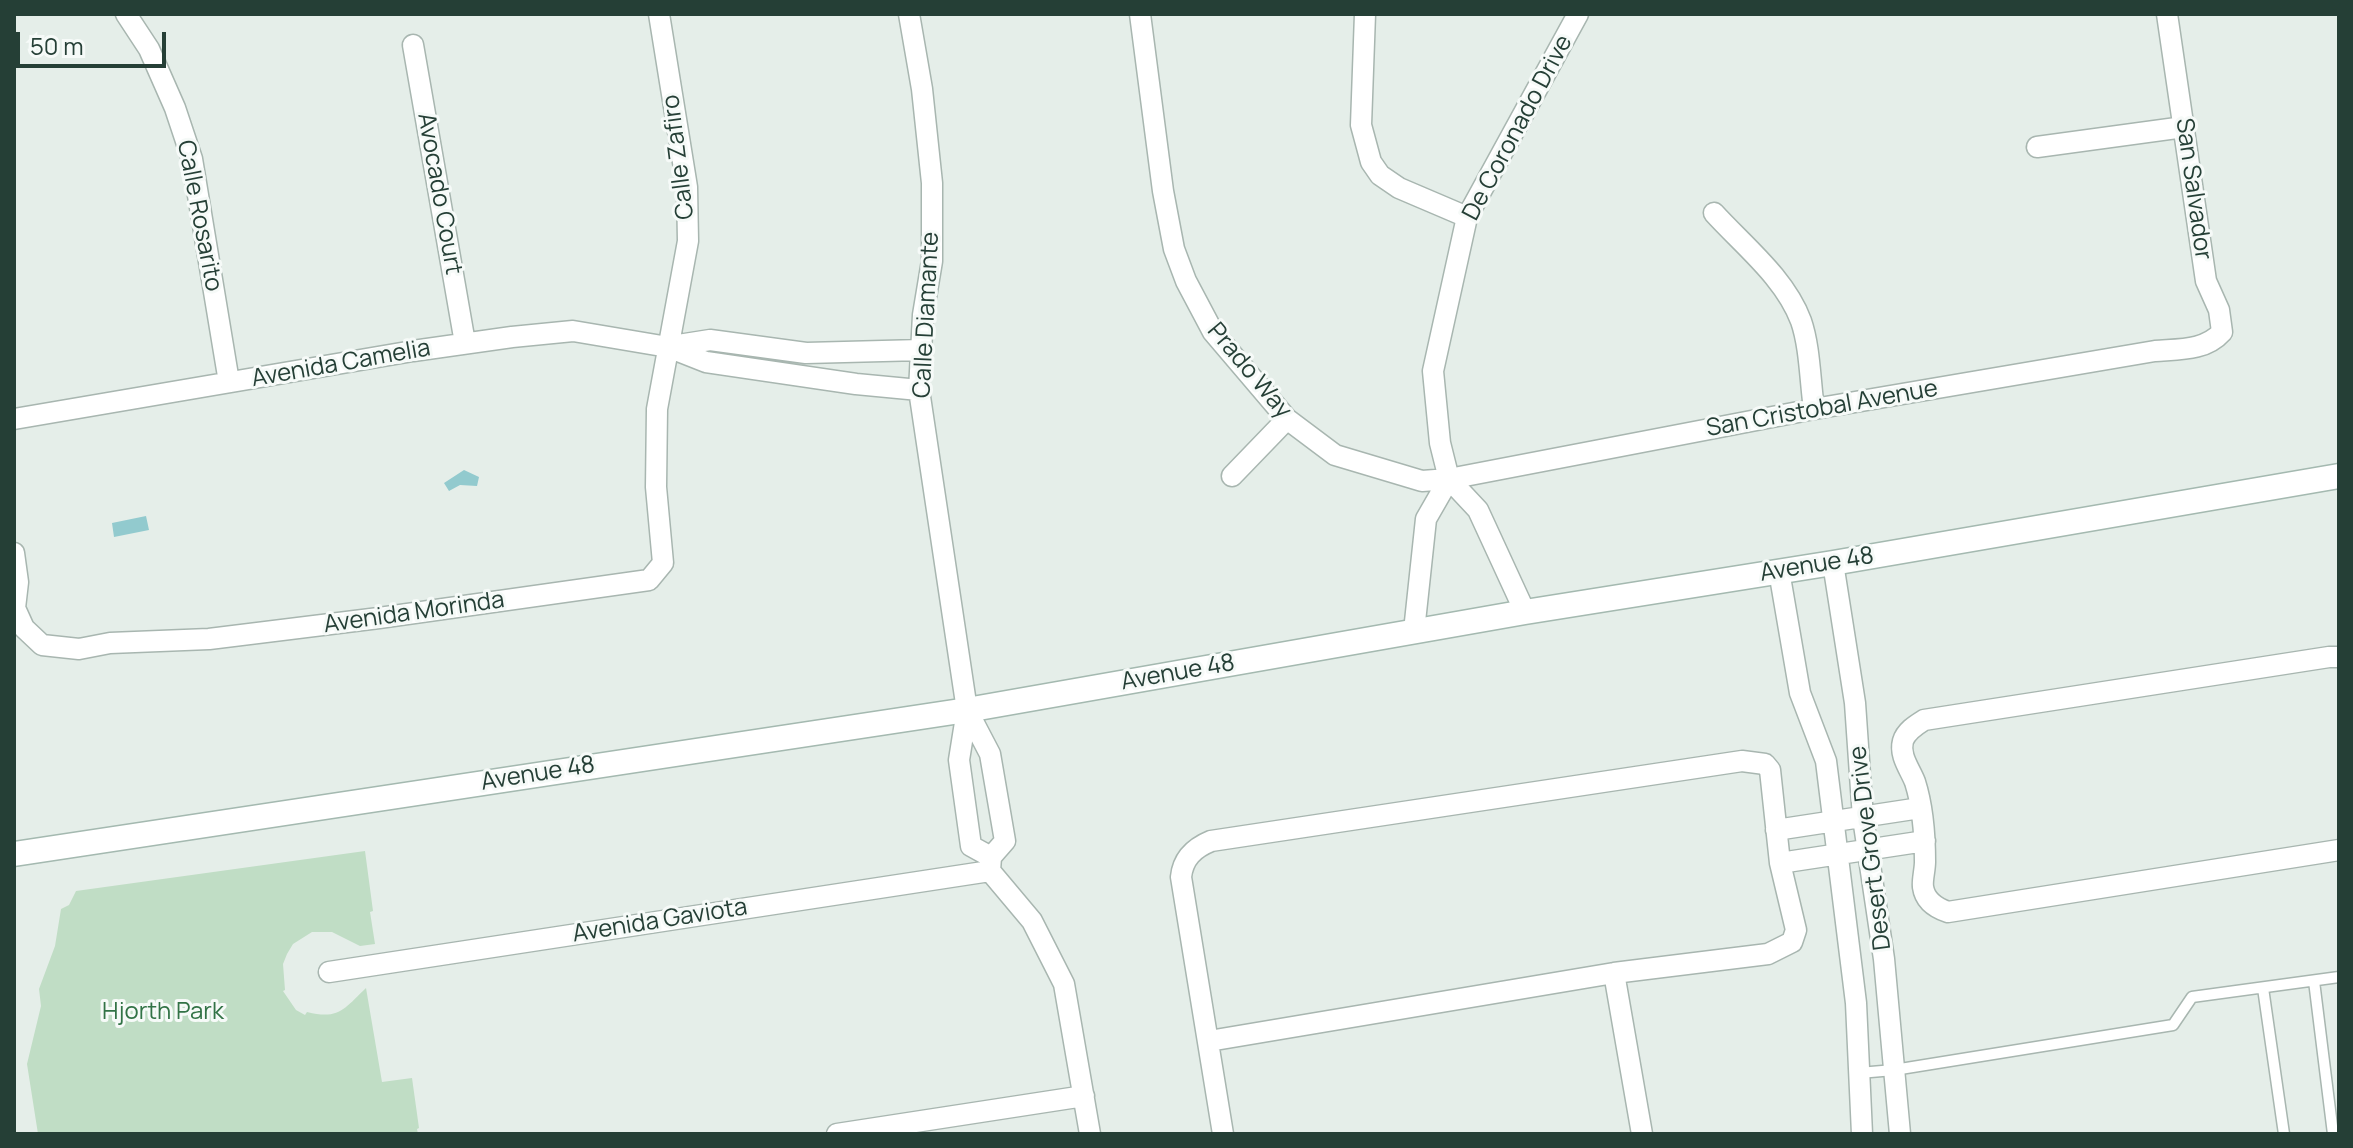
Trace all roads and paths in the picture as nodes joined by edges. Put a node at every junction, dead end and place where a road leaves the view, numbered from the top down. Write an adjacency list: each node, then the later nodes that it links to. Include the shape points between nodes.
1 (126, 14): 19 (street, Calle Rosarito, via 149,49 192,159)
2 (659, 14): 14 (street, Calle Zafiro, via 687,201 688,241)
3 (909, 14): 16 (street, Calle Diamante, via 932,183 932,261)
4 (1140, 14): 23 (street, Prado Way, via 1174,249 1213,332)
5 (1365, 14): 12 (street, via 1361,125 1371,162 1399,188)
6 (1578, 14): 12 (street, De Coronado Drive)
7 (2167, 14): 9 (street, San Salvador)
8 (413, 45): 13 (street, Avocado Court)
9 (2184, 127): 10 (street); 15 (street, San Salvador, via 2206,281 2222,332)
10 (2037, 147)
11 (1714, 213): 21 (street, via 1792,302 1802,323)
12 (1467, 217): 26 (street, De Coronado Drive, via 1433,371)
13 (465, 343): 14 (street, Avenida Camelia, via 573,331); 19 (street, Avenida Camelia)
14 (668, 347): 17 (street, Avenida Camelia, via 710,340); 18 (street, Avenida Camelia, via 706,362); 27 (street, Avenida Morinda, via 657,409 656,487 663,563 649,580 209,639 79,649 42,645 24,628 15,608)
15 (2197, 347): 21 (street, San Cristobal Avenue)
16 (921, 350): 17 (street, Avenida Camelia); 20 (street, Calle Diamante)
17 (828, 352): 18 (street)
18 (826, 380): 20 (street, Avenida Camelia)
19 (229, 382): 22 (street, Avenida Camelia)
20 (919, 390): 33 (street, Calle Diamante)
21 (1814, 409): 26 (street, San Cristobal Avenue)
22 (14, 419)
23 (1287, 419): 24 (street); 26 (street, Prado Way, via 1335,455 1422,481)
24 (1232, 476)
25 (2339, 476): 28 (main road, Avenue 48)
26 (1449, 479): 30 (street, De Coronado Drive, via 1478,510); 31 (street, via 1426,519)
27 (14, 553)
28 (1833, 563): 29 (main road, Avenue 48); 34 (street, Desert Grove Drive, via 1855,703)
29 (1779, 571): 30 (main road, Avenue 48); 35 (street, Desert Grove Drive, via 1800,693)
30 (1525, 612): 31 (main road, Avenue 48)
31 (1414, 631): 33 (main road, Avenue 48)
32 (2339, 657): 36 (street, via 1924,720 1908,732 1902,750)
33 (967, 710): 43 (main road, Avenue 48); 46 (street, via 959,760 971,846); 46 (street, via 990,754 1005,841)
34 (1857, 756): 35 (street); 37 (street, Desert Grove Drive)
35 (1826, 761): 38 (street, Desert Grove Drive)
36 (1920, 808): 37 (street); 40 (street)
37 (1863, 818): 38 (street); 41 (street, Desert Grove Drive)
38 (1834, 822): 39 (street); 44 (street, Desert Grove Drive)
39 (1776, 830): 45 (street); 52 (street, via 1770,770 1765,764 1742,761 1211,841 1185,860 1181,877)
40 (1925, 841): 41 (street); 42 (street, via 1923,888 1937,908 1948,912)
41 (1867, 850): 44 (street); 53 (street, Desert Grove Drive)
42 (2339, 850)
43 (14, 854)
44 (1839, 855): 45 (street); 54 (street, Desert Grove Drive)
45 (1780, 863): 48 (street, via 1796,930 1785,948)
46 (991, 864): 47 (street, Avenida Gaviota); 55 (street, via 1032,921 1064,984)
47 (329, 972)
48 (1614, 973): 52 (street); 59 (street)
49 (2339, 977): 50 (lane)
50 (2314, 981): 51 (lane); 63 (lane)
51 (2263, 988): 53 (lane, via 2192,997 2173,1025); 62 (lane)
52 (1209, 1041): 58 (street)
53 (1894, 1070): 54 (lane); 61 (street, Desert Grove Drive)
54 (1859, 1073): 60 (street, Desert Grove Drive)
55 (1084, 1096): 56 (street); 57 (street)
56 (837, 1134)
57 (1090, 1134)
58 (1223, 1134)
59 (1642, 1134)
60 (1862, 1134)
61 (1900, 1134)
62 (2284, 1134)
63 (2333, 1134)

